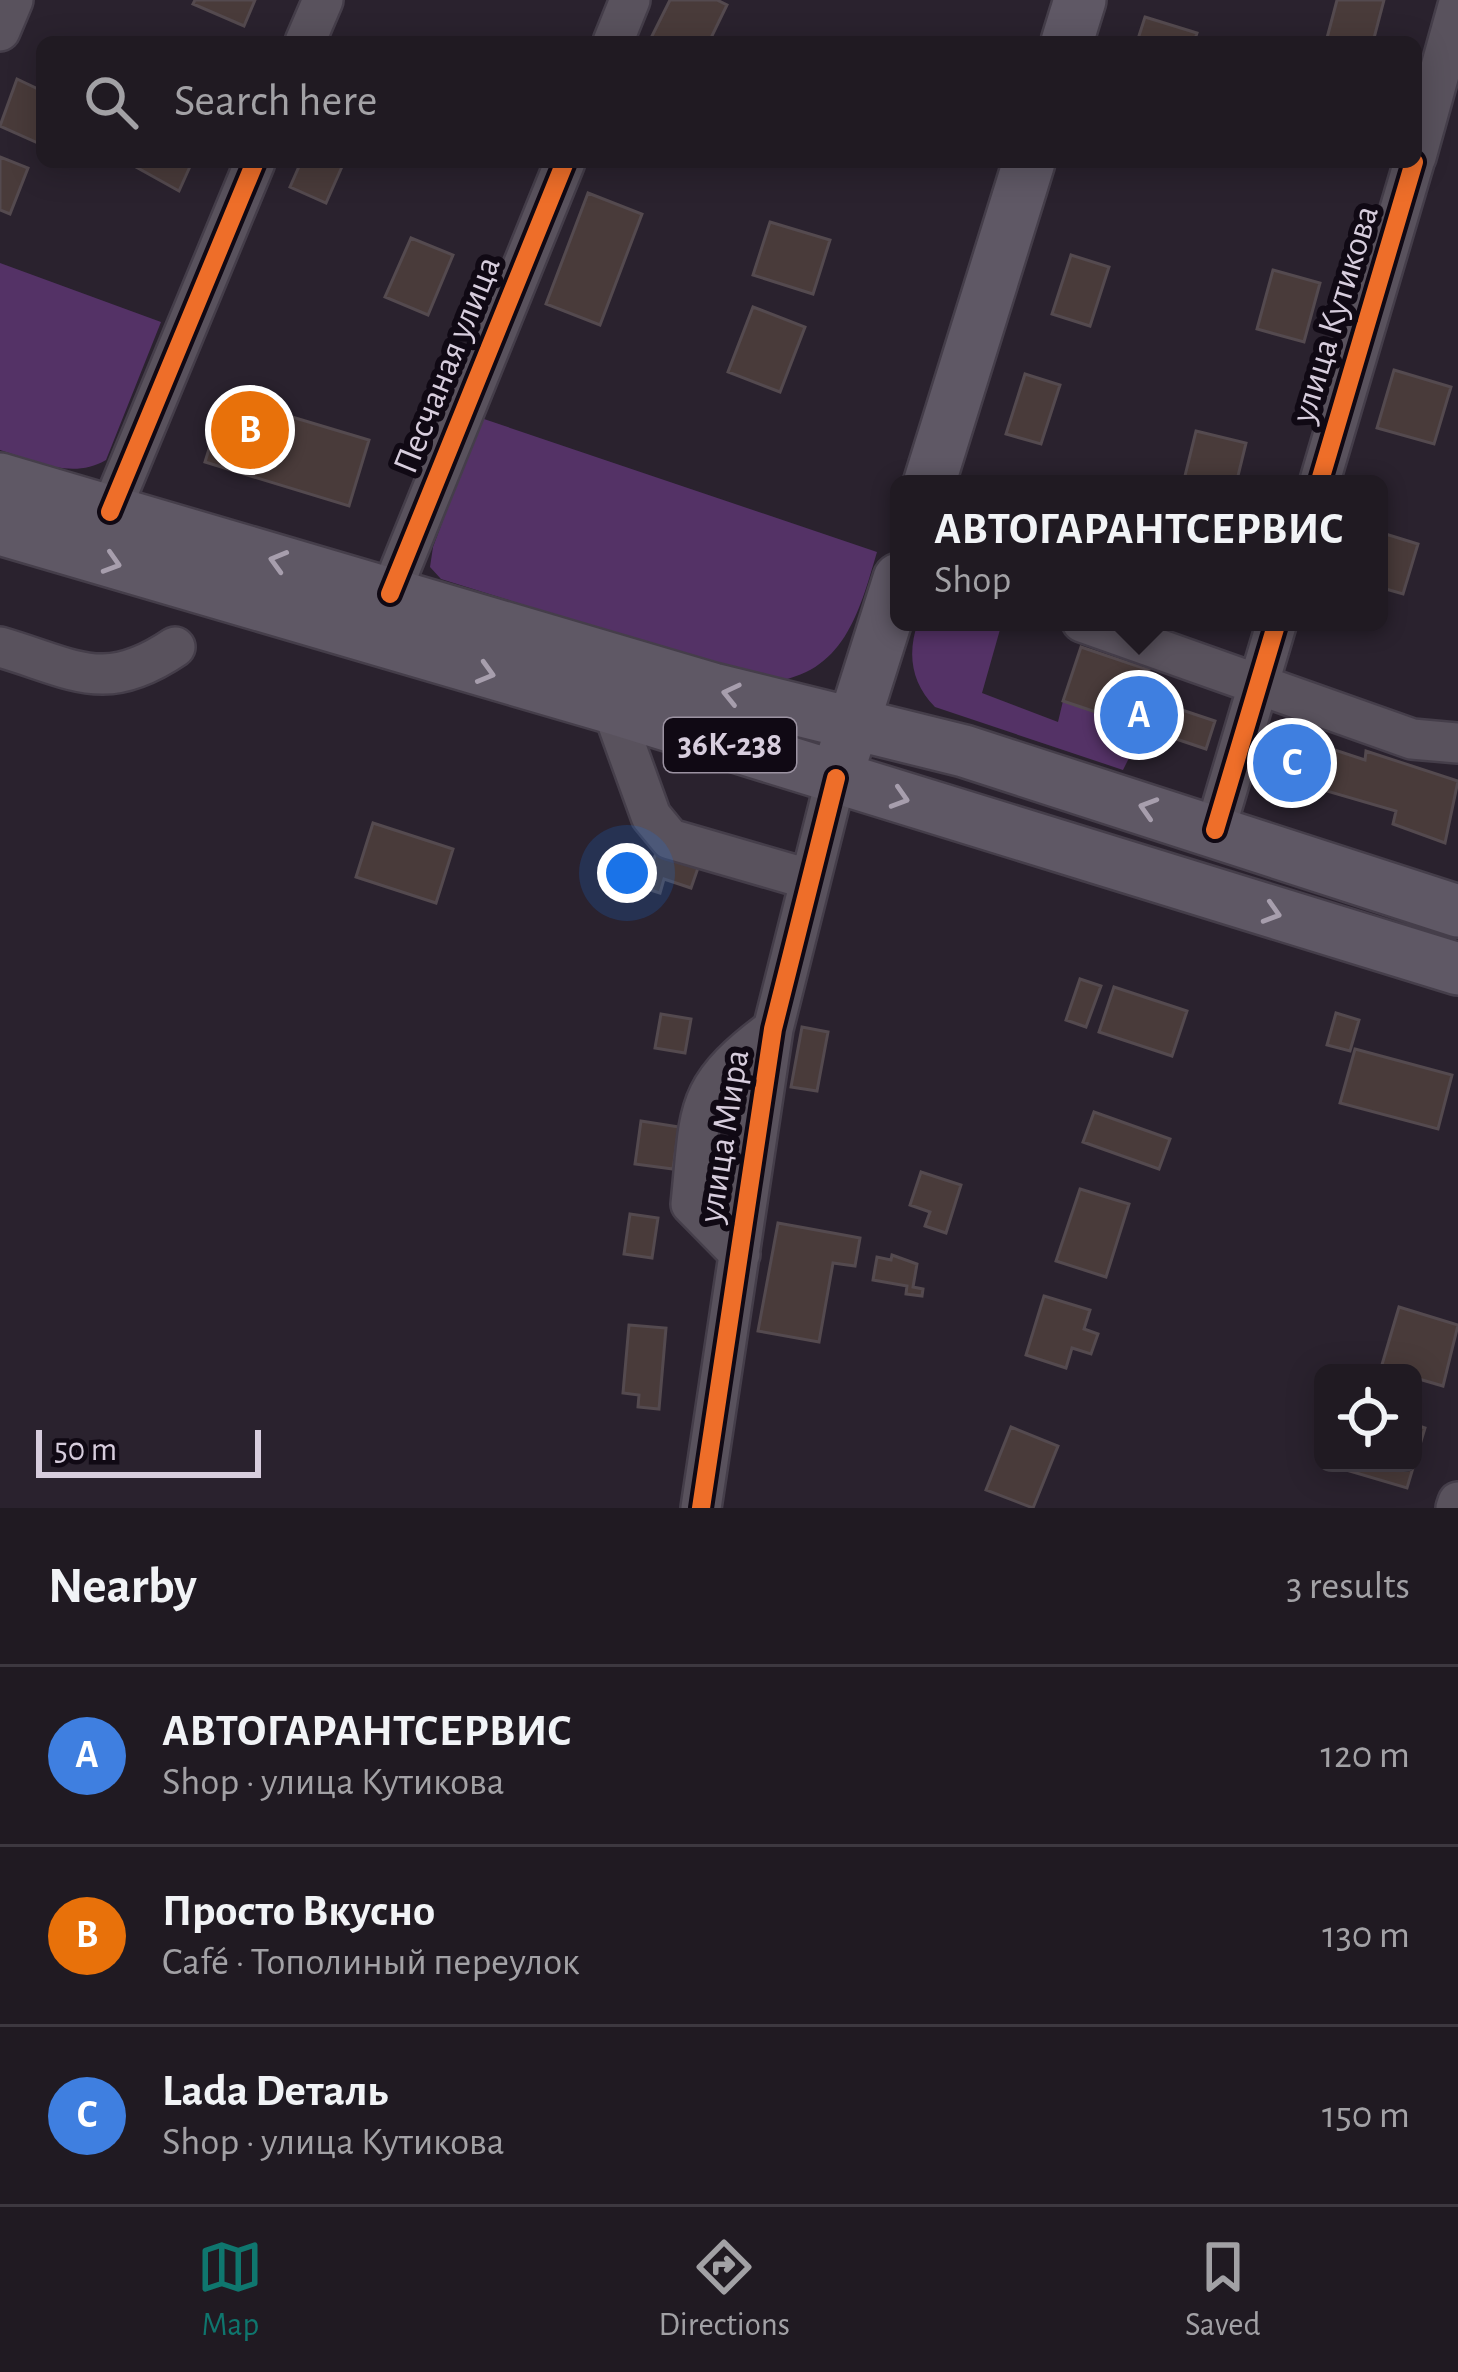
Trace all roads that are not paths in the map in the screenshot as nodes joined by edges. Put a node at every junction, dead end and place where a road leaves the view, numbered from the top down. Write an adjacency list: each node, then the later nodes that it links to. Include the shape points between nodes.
1 (13, 0): 6 (street)
2 (323, 0): 7 (street)
3 (630, 0): 8 (street)
4 (1080, 0): 9 (main road)
5 (1458, 6): 10 (street, улица Кутикова)
6 (0, 31)
7 (308, 36)
8 (615, 36)
9 (1069, 36)
10 (1422, 134)
11 (253, 168): 18 (street)
12 (563, 168): 20 (street, Песчаная улица)
13 (1027, 168): 15 (main road)
14 (1412, 168): 16 (street, улица Кутикова)
15 (932, 475)
16 (1321, 475)
17 (0, 479): 18 (main road)
18 (110, 512): 20 (main road, one-way to 18)
19 (0, 529): 27 (main road, 36К-238, one-way to 27)
20 (390, 593): 28 (main road, one-way to 20)
21 (890, 608): 28 (main road, улица Мира)
22 (1108, 631): 26 (street)
23 (1274, 631): 26 (street)
24 (0, 647): 25 (street, via 107,679)
25 (175, 647)
26 (1259, 683): 29 (street, via 1412,739); 31 (street)
27 (612, 708): 30 (main road, 36К-238); 32 (street, via 651,816 670,839)
28 (854, 723): 30 (main road, улица Мира); 31 (main road, one-way to 28)
29 (1458, 743)
30 (836, 778): 32 (street, улица Мира); 34 (main road, 36К-238, one-way to 34)
31 (1216, 830): 33 (main road)
32 (808, 879): 35 (street, улица Мира)
33 (1458, 911)
34 (1458, 969)
35 (773, 1029): 36 (street, улица Мира); 36 (street, via 724,1065 702,1107 692,1204)
36 (740, 1254): 37 (street, улица Мира)
37 (701, 1508)

